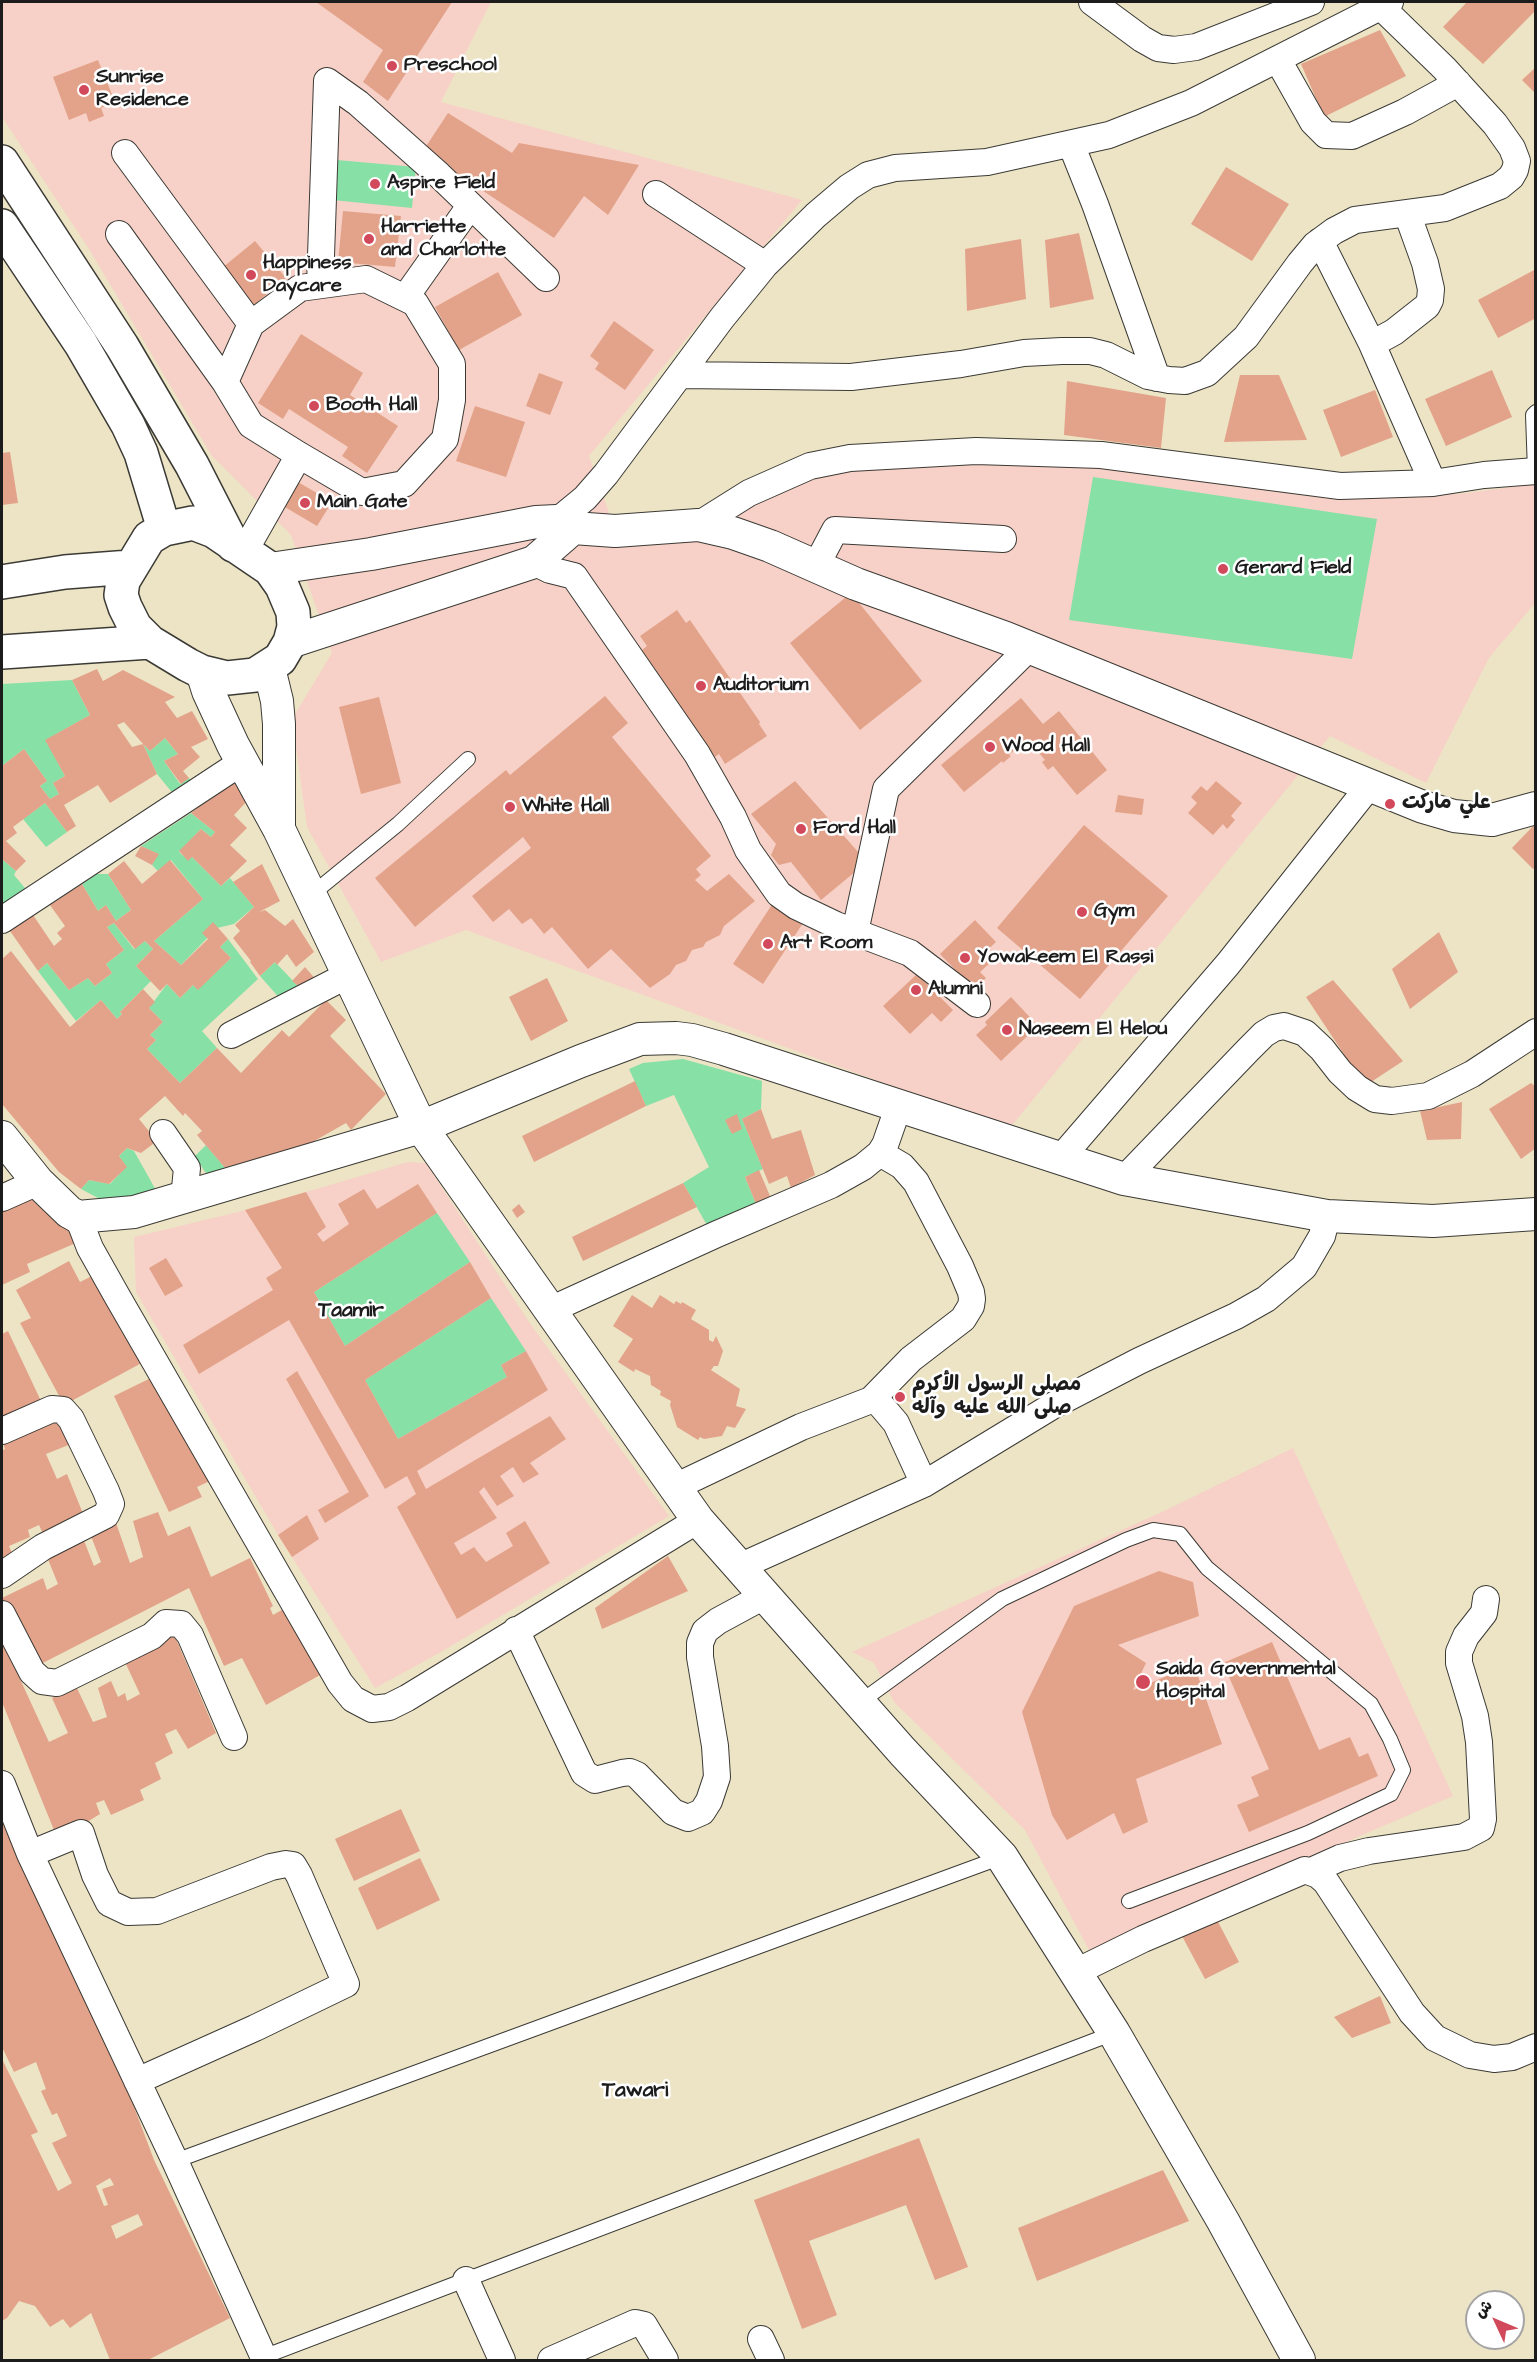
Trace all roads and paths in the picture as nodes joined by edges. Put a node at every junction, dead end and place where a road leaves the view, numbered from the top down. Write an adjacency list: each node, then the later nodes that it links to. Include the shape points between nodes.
1 (1092, 2): 2 (street, via 1142,39 1158,48 1174,50 1196,47)
2 (1311, 2)
3 (1382, 3): 4 (street); 5 (street)
4 (1278, 60): 5 (street, via 1313,122 1326,135 1353,136); 6 (street, via 1145,122)
5 (1458, 83): 11 (street, via 1512,148 1517,161 1515,170 1500,186 1470,199 1445,208)
6 (1071, 144): 15 (street, via 987,162 895,168 868,175 816,215); 22 (street)
7 (125, 153): 19 (street)
8 (2, 162): 25 (main road, via 122,346)
9 (656, 194): 15 (street)
10 (470, 206): 16 (street); 17 (street, via 357,103 327,81); 18 (street)
11 (1407, 213): 14 (street, via 1355,220); 20 (street, via 1425,263 1430,300 1394,332)
12 (2, 226): 26 (main road, via 81,344)
13 (119, 234): 23 (street)
14 (1320, 242): 20 (street); 22 (street, via 1280,288 1246,337 1207,373 1185,381)
15 (765, 265): 21 (street)
16 (546, 279)
17 (320, 285): 18 (street, via 366,279); 19 (street, via 300,288)
18 (405, 298): 27 (street, via 415,303 452,364 452,400 445,440 404,484 362,492)
19 (251, 324): 23 (street)
20 (1372, 344): 29 (street)
21 (682, 375): 22 (street, via 851,376 1024,353 1090,351); 30 (street)
22 (1157, 378)
23 (225, 382): 27 (street, via 251,425)
24 (1536, 412): 28 (lane)
25 (177, 440): 26 (main road); 34 (main road)
26 (141, 453): 32 (main road)
27 (299, 455): 34 (street)
28 (1535, 471): 29 (street)
29 (1433, 483): 31 (street, via 1340,486 1101,456 976,452 850,458 810,466 749,493)
30 (565, 524): 31 (street, via 615,531); 34 (street, via 523,523 371,554); 35 (street)
31 (698, 525): 36 (street, via 733,533)
32 (164, 529): 34 (main road, via 193,523 214,531); 37 (main road, via 149,538)
33 (1003, 539): 36 (street, via 834,530)
34 (249, 555): 40 (main road, via 282,586 293,612)
35 (534, 562): 40 (street); 52 (street, via 574,576 697,754 748,850 779,894 796,906)
36 (816, 566): 41 (street)
37 (130, 567): 38 (main road); 39 (main road, via 121,595 135,627)
38 (2, 582)
39 (150, 642): 42 (main road); 44 (main road)
40 (290, 642): 43 (main road)
41 (1030, 648): 47 (street); 52 (street, via 886,789)
42 (2, 652)
43 (269, 668): 44 (main road, via 240,678); 49 (street, via 279,724)
44 (202, 672): 46 (street)
45 (468, 759): 50 (lane, via 398,824)
46 (242, 762): 49 (street); 51 (street)
47 (1370, 785): 48 (street, via 1454,816 1492,820); 62 (street, via 1228,964)
48 (1536, 808)
49 (279, 829): 50 (street)
50 (311, 895): 53 (street)
51 (2, 920)
52 (855, 932): 54 (street, via 909,953)
53 (350, 974): 56 (street); 58 (street)
54 (977, 1004)
55 (1536, 1032): 63 (street, via 1472,1074 1428,1096 1392,1101 1375,1099 1357,1088 1305,1033 1284,1026 1274,1028)
56 (231, 1035)
57 (899, 1105): 58 (street, via 692,1040 659,1037 640,1039 581,1061); 61 (street); 62 (street)
58 (421, 1127): 66 (street); 70 (street)
59 (163, 1133): 66 (street, via 187,1168)
60 (2, 1137): 64 (street)
61 (880, 1153): 70 (street, via 831,1185); 71 (street, via 902,1166 916,1182 960,1266 972,1299 963,1318 894,1374)
62 (1060, 1159): 63 (street)
63 (1124, 1179): 68 (street)
64 (38, 1182): 65 (street); 69 (street, via 63,1208)
65 (2, 1198)
66 (184, 1198): 69 (street, via 134,1212)
67 (1536, 1214): 68 (street, via 1433,1221)
68 (1327, 1216): 73 (street, via 1322,1236 1304,1267 1266,1299 1054,1405)
69 (78, 1217): 81 (street, via 117,1296 352,1699 372,1709 389,1707)
70 (550, 1310): 74 (street)
71 (871, 1400): 73 (street, via 879,1403 896,1422); 74 (street, via 801,1427)
72 (2, 1431): 77 (street, via 52,1409 63,1410 71,1419 111,1504 106,1515 44,1547)
73 (924, 1484): 76 (street)
74 (675, 1487): 75 (street)
75 (698, 1520): 76 (street); 81 (street)
76 (741, 1566): 78 (street)
77 (2, 1575)
78 (766, 1595): 81 (street, via 718,1621 705,1631 700,1643 717,1777 702,1812 688,1818 673,1812 637,1775 621,1773 595,1780 584,1773); 82 (street)
79 (1486, 1599): 87 (street, via 1484,1613 1459,1652 1479,1742 1483,1819 1480,1828 1464,1837 1340,1858)
80 (2, 1614): 83 (street, via 32,1672 42,1681 57,1683 152,1636 166,1623 181,1624 190,1635)
81 (516, 1630)
82 (859, 1703): 86 (street); 88 (lane, via 1002,1599 1144,1533 1153,1530 1180,1534 1207,1568 1371,1704 1403,1770 1391,1794 1339,1819)
83 (234, 1737)
84 (2, 1784): 85 (street)
85 (30, 1854): 92 (street); 92 (street, via 81,1833 109,1903 128,1912 157,1911 271,1867 293,1865 299,1875 346,1984)
86 (1002, 1857): 89 (street); 93 (lane)
87 (1311, 1871): 89 (street, via 1293,1874); 91 (street, via 1326,1882 1412,2013 1435,2038 1470,2055 1494,2059)
88 (1129, 1901)
89 (1076, 1972): 90 (street)
90 (1114, 2033): 94 (lane); 99 (street)
91 (1536, 2048)
92 (137, 2081): 93 (street)
93 (175, 2161): 95 (street)
94 (466, 2280): 95 (lane); 96 (street)
95 (264, 2359)
96 (502, 2361)
97 (551, 2361): 98 (street, via 635,2323 644,2325)
98 (665, 2361)
99 (1299, 2361)

